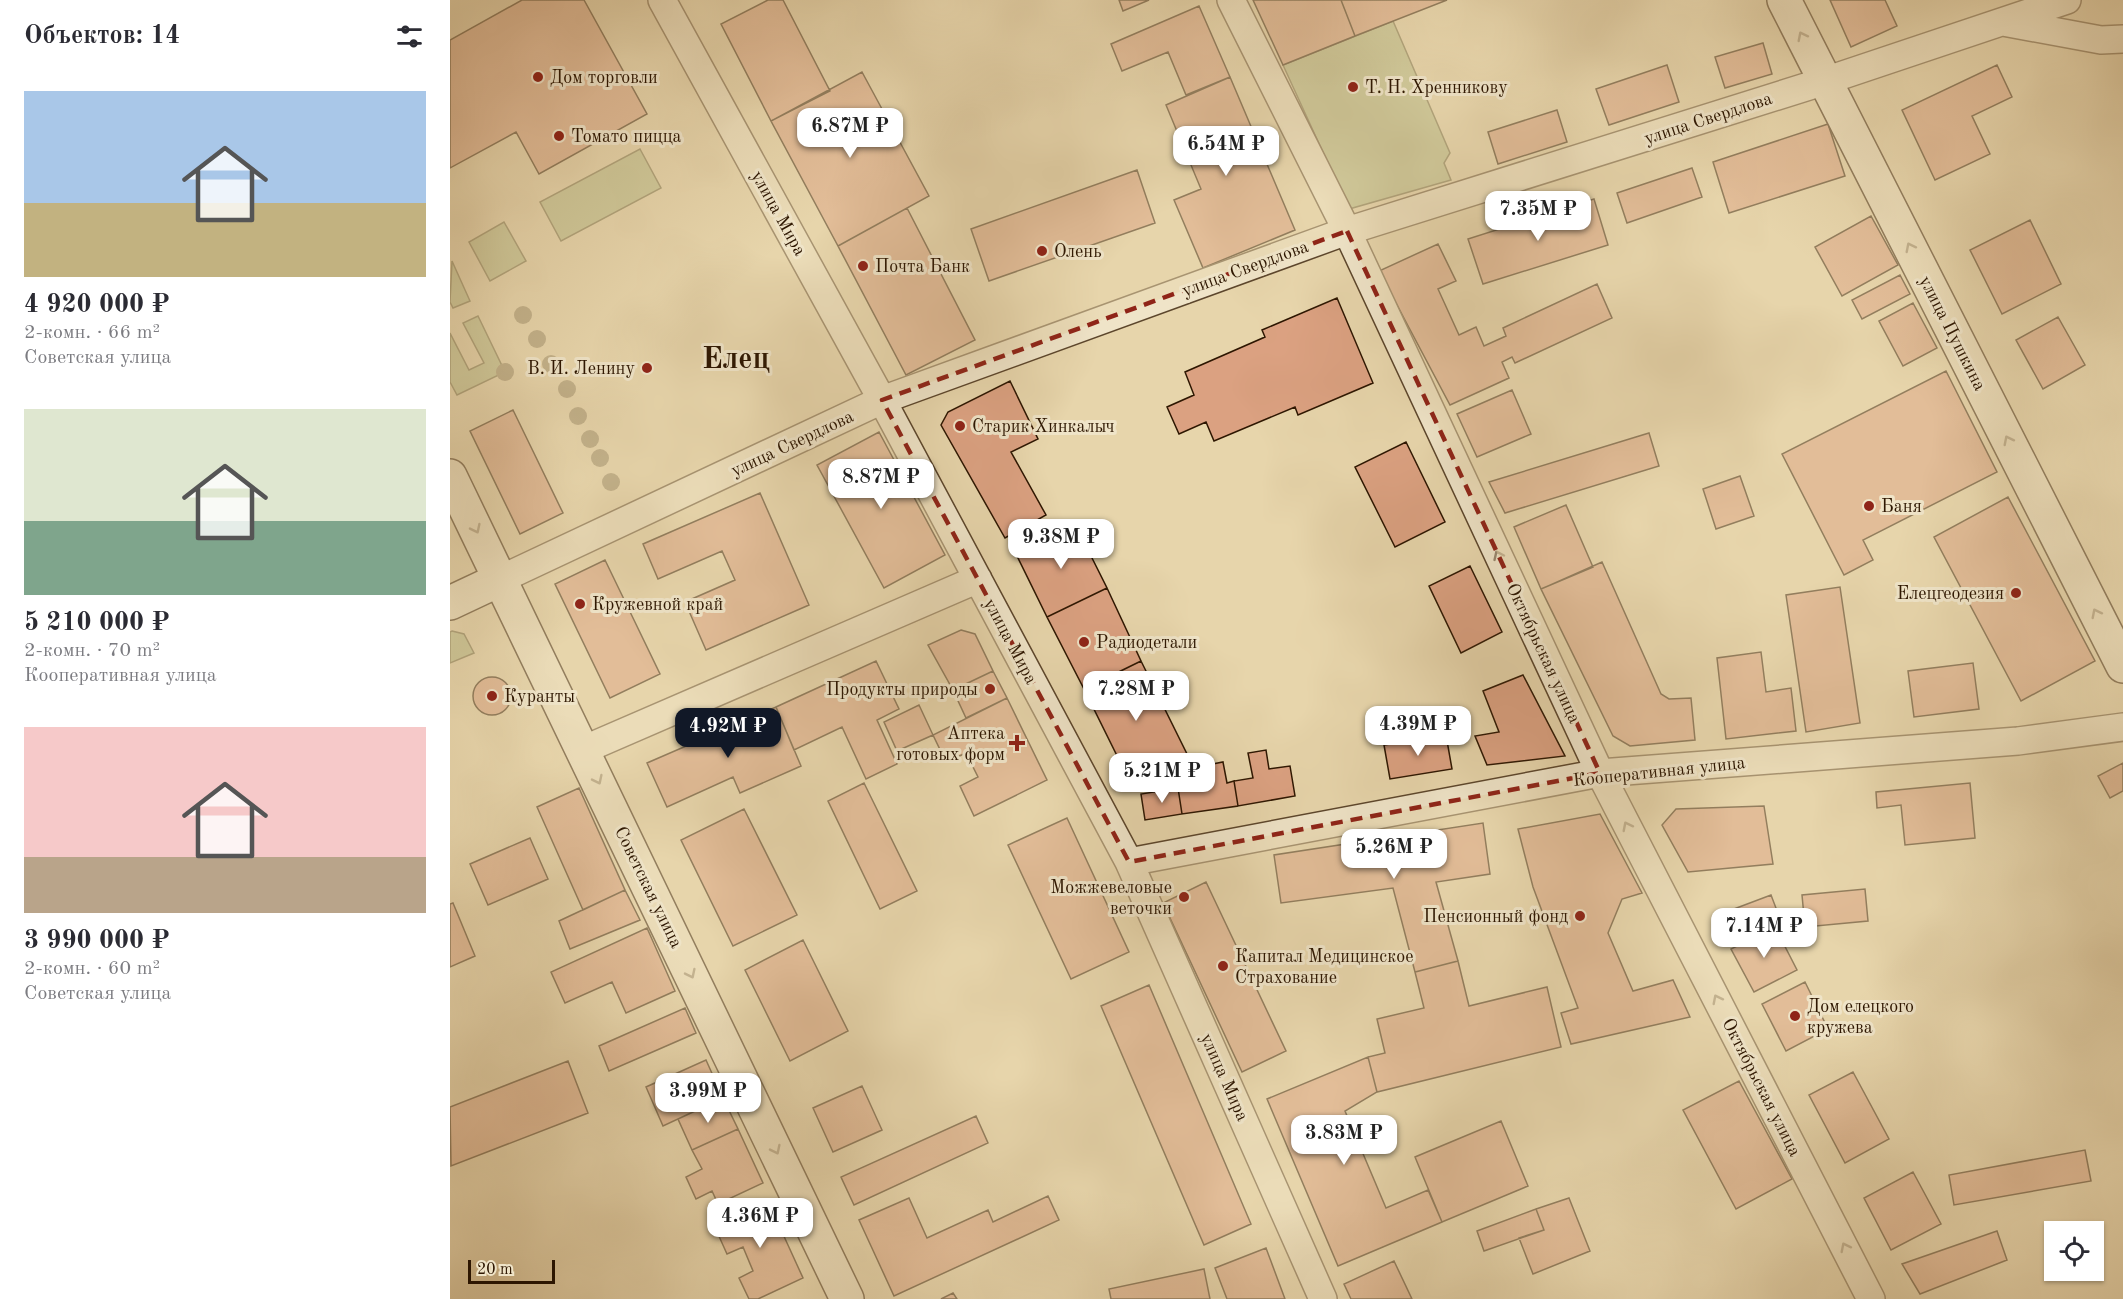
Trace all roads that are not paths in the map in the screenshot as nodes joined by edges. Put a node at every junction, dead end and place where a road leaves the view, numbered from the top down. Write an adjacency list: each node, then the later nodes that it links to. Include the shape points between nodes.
1 (662, 0): 9 (street, улица Мира)
2 (1231, 0): 8 (street, Октябрьская улица)
3 (1784, 0): 7 (street, улица Пушкина, one-way to 3)
4 (2067, 0): 5 (street, улица Свердлова)
5 (2003, 22): 6 (street, via 2101,40); 7 (street, улица Свердлова)
6 (2123, 39)
7 (1825, 81): 8 (street, улица Свердлова); 14 (street, улица Пушкина, one-way to 7)
8 (1347, 231): 9 (street, улица Свердлова); 17 (street, Октябрьская улица, one-way to 8)
9 (882, 400): 11 (street, улица Свердлова); 12 (street, улица Мира)
10 (450, 476): 11 (street, Советская улица, one-way to 11)
11 (501, 579): 13 (street, улица Свердлова); 16 (street, Советская улица)
12 (978, 579): 16 (street); 18 (street, улица Мира)
13 (450, 603)
14 (2123, 666)
15 (2123, 727): 17 (street, Кооперативная улица, via 2018,741)
16 (583, 750): 19 (street, Советская улица, one-way to 19)
17 (1600, 773): 18 (street, Кооперативная улица); 21 (street, Октябрьская улица, one-way to 17)
18 (1129, 862): 20 (street, улица Мира)
19 (848, 1299)
20 (1323, 1299)
21 (1871, 1299)

